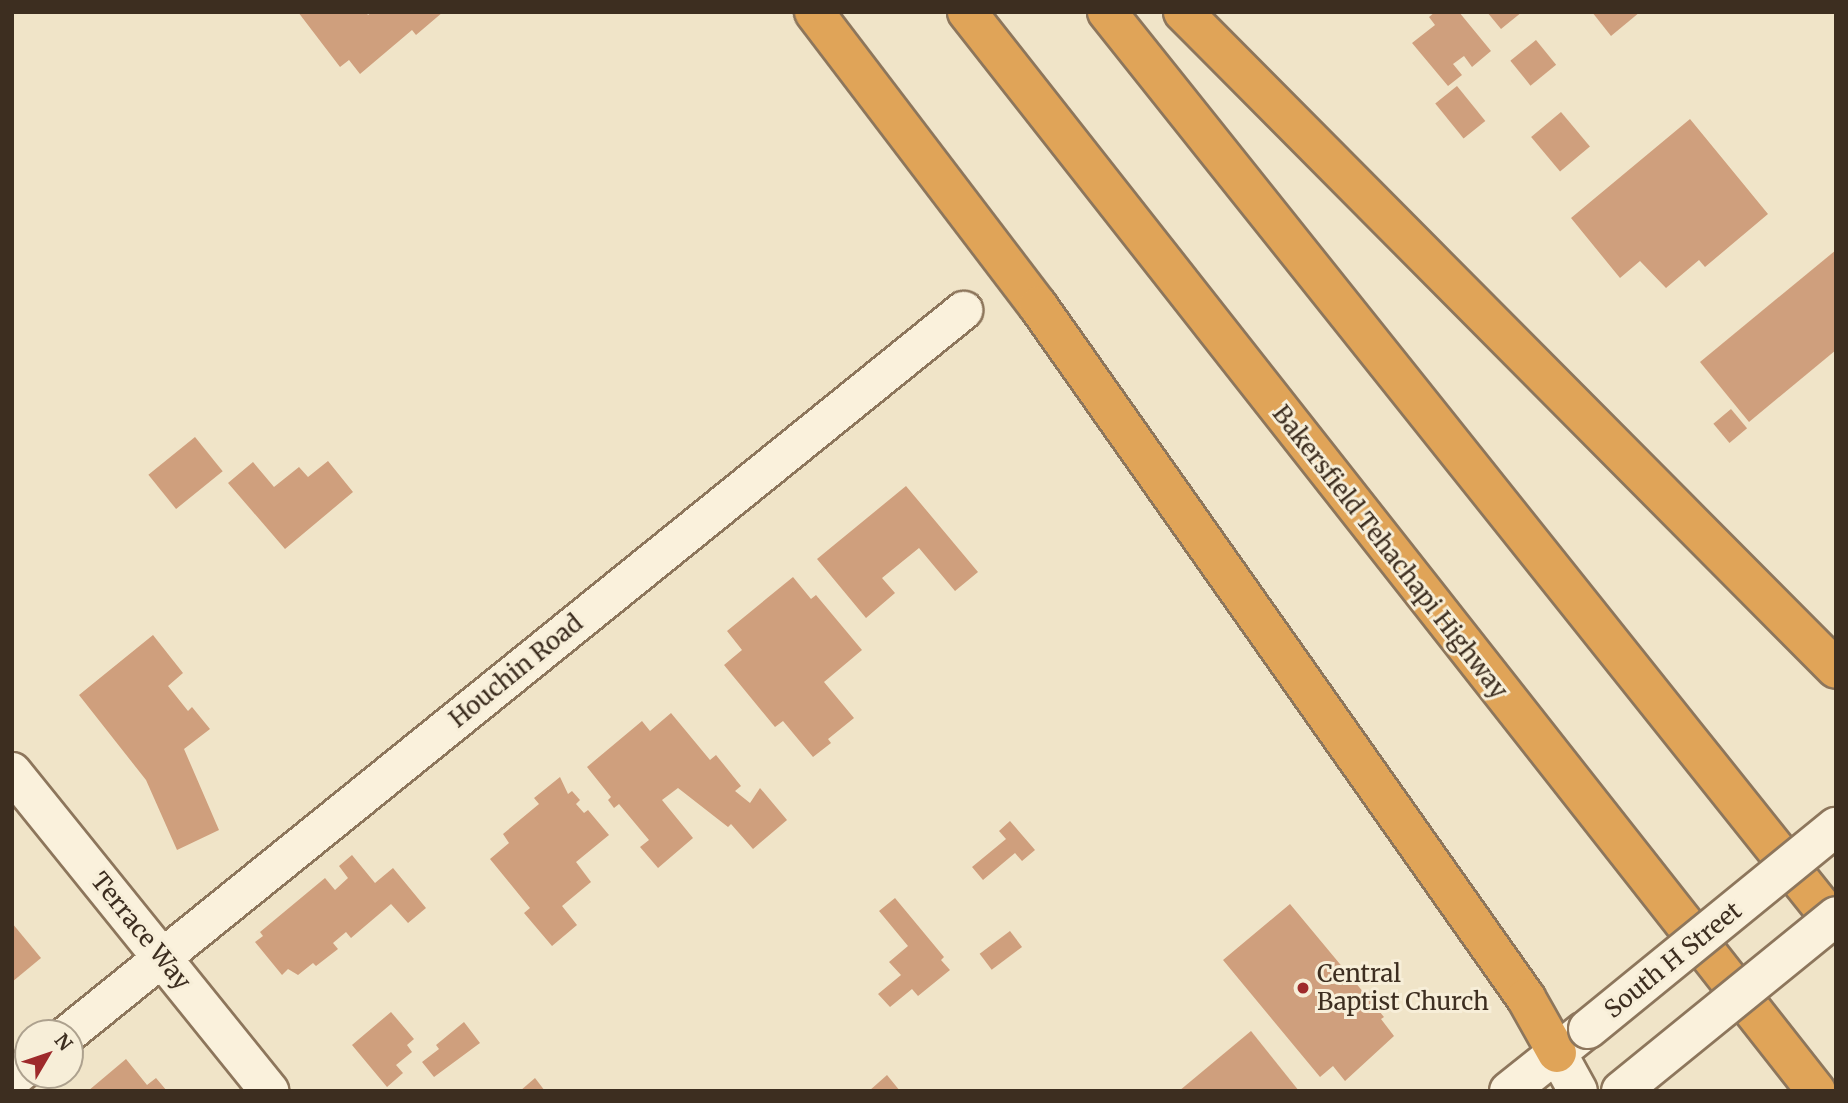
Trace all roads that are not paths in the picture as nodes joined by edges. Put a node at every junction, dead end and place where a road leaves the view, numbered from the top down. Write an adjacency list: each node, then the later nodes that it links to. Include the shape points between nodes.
1 (814, 12): 13 (highway, via 1082,367 1526,998)
2 (967, 12): 18 (highway, Bakersfield Tehachapi Highway)
3 (1107, 12): 10 (highway)
4 (1183, 12): 6 (highway)
5 (963, 310): 11 (street, Houchin Road)
6 (1836, 669)
7 (12, 772): 11 (street, Terrace Way)
8 (1836, 827): 13 (street, South H Street, bridge)
9 (1836, 916): 17 (street, bridge)
10 (1836, 925)
11 (162, 957): 12 (street, Houchin Road); 14 (street, Terrace Way)
12 (84, 1020)
13 (1558, 1054): 15 (street, South H Street); 16 (street)
14 (269, 1091)
15 (1509, 1091)
16 (1578, 1091)
17 (1621, 1091)
18 (1816, 1091)

